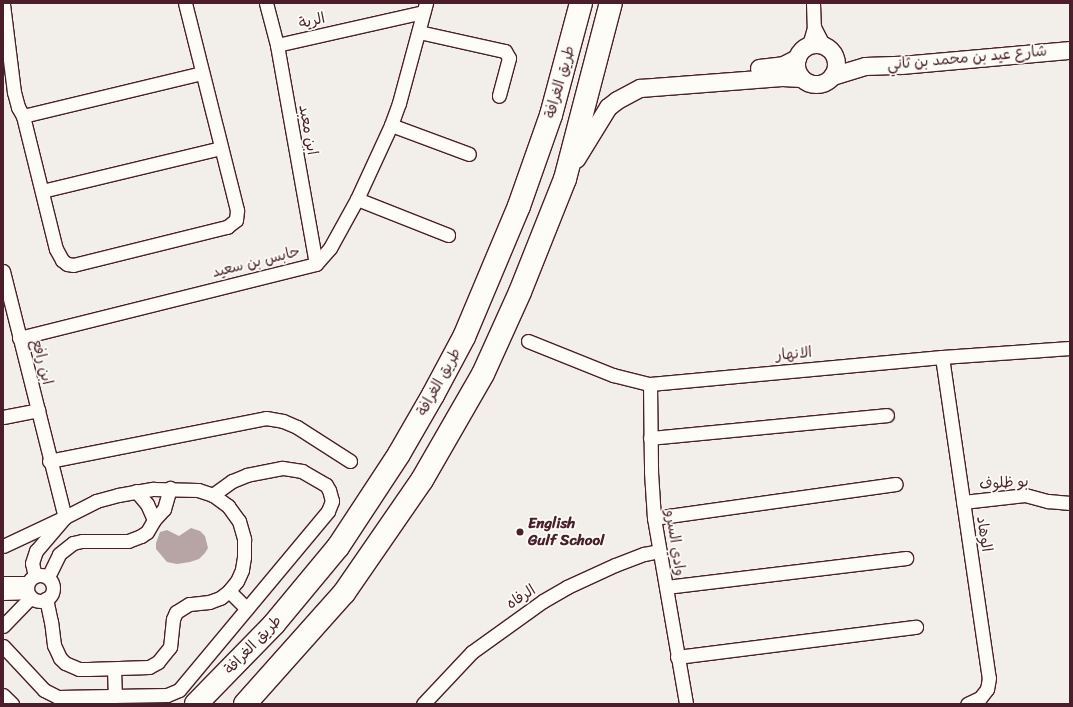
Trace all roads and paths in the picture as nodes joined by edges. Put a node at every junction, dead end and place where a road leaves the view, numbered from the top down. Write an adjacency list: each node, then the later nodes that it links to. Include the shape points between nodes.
1 (9, 3): 10 (street)
2 (185, 3): 18 (street)
3 (266, 3): 11 (street, ابن معبد)
4 (581, 3): 73 (highway, طريق الغرافة, via 551,115 519,206 475,312 433,395 399,454 338,547 274,624)
5 (611, 3): 28 (highway, طريق الغرافة)
6 (812, 3): 12 (street)
7 (3, 4): 10 (street)
8 (424, 7): 9 (street, حابس بن سعيد); 11 (street, الرية)
9 (419, 32): 23 (street, via 505,51 510,58); 25 (street, حابس بن سعيد)
10 (7, 43): 17 (street)
11 (277, 45): 32 (street, ابن معبد)
12 (816, 45): 14 (street, via 832,52); 15 (street, via 801,50)
13 (1070, 50): 16 (street, شارع عيد بن محمد بن ثاني)
14 (835, 57): 16 (street, شارع عيد بن محمد بن ثاني); 19 (street, via 836,67)
15 (797, 58): 20 (street, via 796,66); 22 (street, via 776,67 667,75 662,80)
16 (865, 66): 19 (street, شارع عيد بن محمد بن ثاني)
17 (10, 68): 21 (street)
18 (202, 73): 24 (street); 26 (street)
19 (832, 76): 20 (street, via 817,84)
20 (801, 78): 22 (street)
21 (12, 83): 24 (street, via 23,99)
22 (667, 85): 28 (street, via 640,88 608,107)
23 (499, 96)
24 (23, 116): 29 (street)
25 (391, 125): 27 (street); 30 (street, حابس بن سعيد)
26 (221, 148): 29 (street); 29 (street, via 237,210 236,220 232,224 80,264 67,264 58,254)
27 (469, 154)
28 (565, 179): 72 (highway, طريق الغرافة, via 526,278 483,374 422,480 344,592)
29 (42, 192)
30 (357, 199): 31 (street); 32 (street, حابس بن سعيد, via 330,248)
31 (448, 235)
32 (316, 264): 34 (street, حابس بن سعيد)
33 (3, 271): 34 (street, ابن رافع)
34 (19, 338): 39 (street, ابن رافع)
35 (528, 341): 38 (street, الانهار, via 612,375)
36 (1070, 348): 37 (street, الانهار)
37 (942, 357): 38 (street, الانهار); 49 (street, الوهاد)
38 (650, 384): 42 (street, وادي السرو)
39 (38, 410): 41 (street); 43 (street, ابن رافع)
40 (887, 415): 42 (street)
41 (3, 417)
42 (650, 438): 52 (street, وادي السرو)
43 (49, 461): 44 (street, via 266,418 297,427); 51 (street, ابن رافع)
44 (350, 461)
45 (896, 484): 52 (street)
46 (170, 488): 47 (street); 48 (street, via 198,490); 53 (street, via 167,503)
47 (136, 491): 51 (street, via 96,501); 53 (street, via 147,504)
48 (213, 495): 61 (street, via 232,511 239,521 244,539 242,570); 64 (street, via 247,475 282,468 297,470 311,476 326,485 331,495 331,506 328,511)
49 (963, 502): 50 (street, بو ظلوف, via 1025,496); 77 (street, الوهاد, via 989,678 987,689 980,698)
50 (1070, 503)
51 (65, 517): 54 (street); 59 (street, via 36,551)
52 (654, 518): 55 (street, وادي السرو)
53 (154, 520): 57 (street, via 147,532 135,539 82,541 73,544 59,554)
54 (3, 546)
55 (659, 550): 60 (street, وادي السرو); 75 (street, الرفاه, via 615,565 543,601 472,652)
56 (906, 558): 60 (street)
57 (48, 577): 59 (street, via 41,574); 63 (street, via 53,589)
58 (3, 583): 59 (street)
59 (30, 587): 62 (street); 63 (street, via 38,601); 65 (street)
60 (666, 587): 68 (street, وادي السرو)
61 (229, 591): 64 (street); 69 (street, via 220,598 189,604 176,612 170,647 158,662 149,667)
62 (3, 593)
63 (46, 600): 69 (street, via 52,622 54,645 60,658 79,669)
64 (247, 609): 71 (street, via 179,690 167,694)
65 (3, 626)
66 (916, 627): 68 (street)
67 (3, 646): 71 (street, via 44,690 53,696)
68 (677, 657): 76 (street, وادي السرو)
69 (114, 669): 71 (street)
70 (3, 695): 74 (street)
71 (115, 696)
72 (252, 699)
73 (197, 700)
74 (12, 704)
75 (423, 704)
76 (686, 704)
77 (967, 704)

